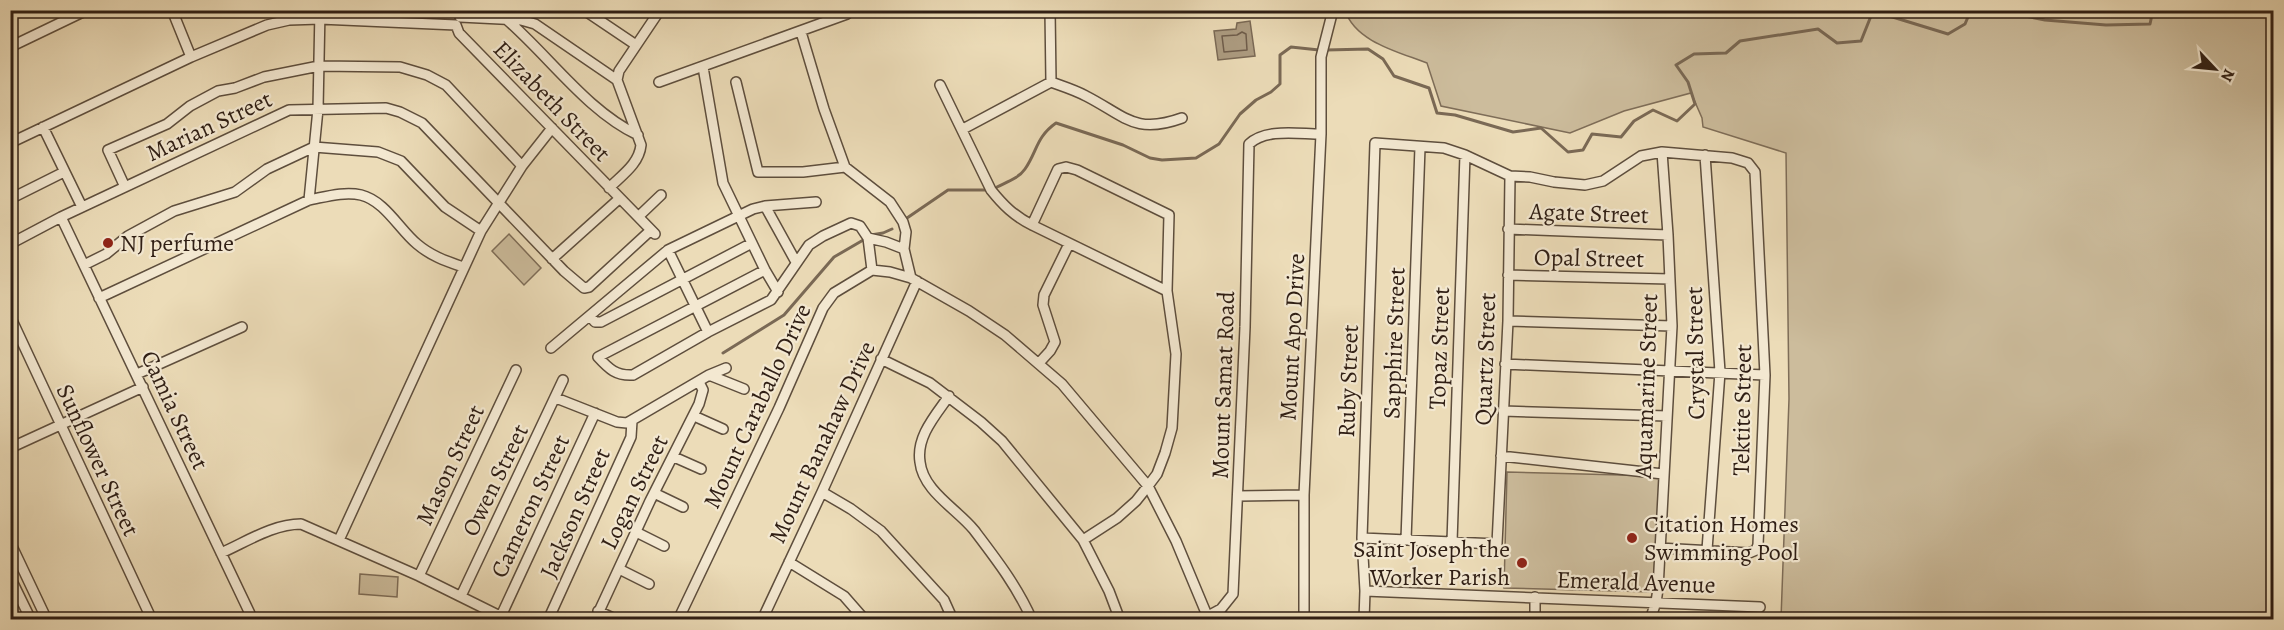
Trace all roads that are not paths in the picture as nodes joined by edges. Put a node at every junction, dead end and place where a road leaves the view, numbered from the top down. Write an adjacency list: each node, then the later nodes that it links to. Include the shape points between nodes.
1 (87, 10): 13 (street)
2 (584, 10): 12 (street)
3 (1050, 10): 20 (street)
4 (1333, 10): 27 (street, Mount Apo Drive, via 1321,57)
5 (658, 11): 12 (street)
6 (175, 12): 14 (street)
7 (847, 14): 11 (street)
8 (320, 15): 9 (street); 14 (street, via 267,25); 15 (street)
9 (459, 18): 10 (street); 25 (street, Elizabeth Street, via 459,33)
10 (506, 19): 17 (street, via 535,24); 28 (street, via 594,106)
11 (801, 32): 16 (street); 36 (street)
12 (636, 45): 17 (street)
13 (10, 47)
14 (191, 57): 24 (street)
15 (319, 66): 22 (street); 35 (street, via 400,67 428,75 446,85); 39 (street, via 218,91 167,124 108,150)
16 (704, 67): 18 (street); 49 (street, via 723,183)
17 (617, 80): 28 (street)
18 (659, 82)
19 (736, 82): 36 (street, via 758,172)
20 (1051, 82): 23 (street, via 1085,95 1130,122 1153,126); 26 (street)
21 (940, 85): 26 (street)
22 (318, 109): 30 (street); 39 (street, Marian Street, via 289,110); 45 (street, Marian Street, via 386,108 422,123)
23 (1182, 118)
24 (43, 127): 29 (street); 37 (street)
25 (552, 128): 35 (street); 40 (street, Elizabeth Street)
26 (963, 129): 52 (street, via 991,190 1016,216)
27 (1321, 134): 115 (street, Mount Apo Drive); 116 (street, Mount Samat Road, via 1269,134 1256,137 1249,144)
28 (638, 135): 40 (street, via 640,155)
29 (10, 143)
30 (314, 147): 44 (street); 54 (street, via 378,152 401,161 445,207); 64 (street, via 267,169 235,192 174,211)
31 (1420, 147): 33 (street, via 1444,148); 119 (street, Ruby Street, via 1375,143); 122 (street, Sapphire Street)
32 (1662, 152): 34 (street); 38 (street, via 1641,156 1603,182 1585,184); 55 (street, Aquamarine Street)
33 (1465, 155): 38 (street); 124 (street, Topaz Street)
34 (1705, 155): 90 (street, Crystal Street); 93 (street, Tektite Street, via 1748,163 1755,172)
35 (522, 166): 45 (street)
36 (845, 167): 60 (street, via 890,202 906,232)
37 (64, 172): 43 (street); 48 (street)
38 (1510, 176): 53 (street, Quartz Street)
39 (126, 187): 48 (street, Marian Street)
40 (609, 188): 42 (street, Elizabeth Street)
41 (661, 195): 50 (street)
42 (621, 198): 50 (street, Elizabeth Street); 62 (street)
43 (10, 199)
44 (309, 200): 65 (street, via 361,195 377,202 417,244 437,258); 75 (street)
45 (498, 202): 54 (street); 62 (street, Marian Street)
46 (816, 202): 47 (street)
47 (765, 206): 49 (street); 63 (street)
48 (82, 207): 51 (street, Marian Street)
49 (738, 215): 57 (street); 61 (street)
50 (639, 216): 72 (street, Elizabeth Street, via 653,232)
51 (61, 217): 58 (street, Marian Street); 64 (street, Camia Street)
52 (1032, 225): 59 (street); 73 (street, via 1058,169 1077,170 1169,215)
53 (1508, 230): 55 (street, Agate Street); 68 (street, Quartz Street)
54 (481, 231): 65 (street)
55 (1668, 236): 70 (street, Aquamarine Street)
56 (868, 238): 60 (street); 63 (street, via 860,226 851,223 809,245); 67 (street)
57 (752, 243): 66 (street); 71 (street)
58 (10, 244)
59 (1069, 244): 73 (street); 85 (street, via 1044,295 1043,305 1055,342)
60 (904, 249): 69 (street)
61 (668, 250): 71 (street); 78 (street)
62 (552, 259): 72 (street, Marian Street)
63 (796, 262): 74 (street)
64 (84, 265): 75 (street, Camia Street)
65 (463, 267): 120 (street)
66 (765, 270): 74 (street); 76 (street)
67 (872, 270): 69 (street); 148 (street, Mount Caraballo Drive, via 834,292 823,308)
68 (1508, 275): 70 (street, Opal Street); 79 (street, Quartz Street)
69 (914, 279): 84 (street, Mount Banahaw Drive); 85 (street, via 1005,335)
70 (1670, 279): 80 (street, Aquamarine Street)
71 (681, 281): 76 (street); 78 (street, via 601,322)
72 (584, 288)
73 (1167, 291): 112 (street, via 1176,354 1172,428 1165,453)
74 (778, 292): 82 (street, via 771,300)
75 (99, 298): 91 (street, Camia Street)
76 (695, 307): 82 (street); 82 (street, via 598,357 611,371 633,375)
77 (10, 316): 105 (street, Sunflower Street)
78 (590, 316): 83 (street)
79 (1508, 321): 80 (street); 86 (street, Quartz Street)
80 (1672, 326): 89 (street, Aquamarine Street)
81 (242, 327): 91 (street)
82 (708, 332)
83 (551, 348)
84 (881, 359): 98 (street); 113 (street, Mount Banahaw Drive)
85 (1039, 363): 112 (street, via 1062,384)
86 (1505, 364): 89 (street); 100 (street, Quartz Street)
87 (726, 368): 92 (street)
88 (516, 370): 131 (street, Mason Street)
89 (1670, 371): 90 (street); 103 (street, Aquamarine Street)
90 (1720, 372): 93 (street); 127 (street, Crystal Street)
91 (137, 374): 96 (street, Camia Street)
92 (709, 375): 95 (street); 97 (street)
93 (1765, 375): 127 (street, Tektite Street, via 1758,545 1749,553)
94 (563, 380): 99 (street, Owen Street)
95 (699, 382): 102 (street, Logan Street, via 703,390); 104 (street)
96 (143, 387): 105 (street); 128 (street, Camia Street)
97 (744, 389)
98 (949, 396): 121 (street, via 1002,441); 152 (street, via 923,433 919,462 926,481 972,528 1020,594)
99 (556, 398): 101 (street); 135 (street, Owen Street)
100 (1503, 411): 103 (street); 108 (street, Quartz Street)
101 (595, 413): 104 (street, via 617,422); 140 (street, Cameron Street)
102 (694, 416): 106 (street); 109 (street, Logan Street)
103 (1667, 416): 111 (street, Aquamarine Street)
104 (632, 421): 146 (street, Jackson Street, via 631,438)
105 (60, 426): 107 (street); 144 (street, Sunflower Street)
106 (723, 429)
107 (10, 448)
108 (1501, 456): 111 (street); 124 (street, Quartz Street, via 1497,544)
109 (674, 457): 110 (street); 114 (street, Logan Street)
110 (701, 469)
111 (1662, 474): 126 (street, Aquamarine Street)
112 (1148, 486): 121 (street, via 1117,518); 141 (street)
113 (822, 492): 129 (street, Mount Banahaw Drive); 151 (street, via 881,531 944,600)
114 (654, 493): 117 (street); 118 (street, Logan Street)
115 (1304, 495): 116 (street); 154 (street, Mount Apo Drive)
116 (1238, 496): 141 (street, Mount Samat Road, via 1233,594)
117 (683, 507)
118 (636, 532): 125 (street); 130 (street, Logan Street)
119 (1362, 538): 122 (street); 134 (street, Ruby Street)
120 (339, 540): 128 (street, via 309,526 292,524); 131 (street)
121 (1083, 540): 153 (street)
122 (1406, 540): 124 (street)
123 (10, 542): 143 (street)
124 (1452, 542)
125 (664, 546)
126 (1659, 548): 127 (street, Tektite Street); 137 (street, Aquamarine Street)
127 (1707, 550)
128 (221, 553): 145 (street, Camia Street)
129 (789, 562): 149 (street, Mount Banahaw Drive); 150 (street, via 844,596)
130 (619, 569): 133 (street); 139 (street, Logan Street)
131 (420, 576): 135 (street)
132 (10, 577): 142 (street)
133 (649, 584)
134 (1365, 591): 136 (street, Emerald Avenue); 155 (street, Ruby Street)
135 (461, 596): 140 (street)
136 (1535, 597): 137 (street, Emerald Avenue); 156 (street)
137 (1656, 602): 138 (street, Emerald Avenue); 157 (street, Aquamarine Street)
138 (1760, 607)
139 (596, 615): 147 (street)
140 (505, 618)
141 (1209, 618)
142 (31, 620)
143 (47, 620)
144 (152, 620)
145 (253, 620)
146 (548, 620)
147 (617, 620)
148 (678, 620)
149 (762, 620)
150 (865, 620)
151 (953, 620)
152 (1032, 620)
153 (1120, 620)
154 (1304, 620)
155 (1364, 620)
156 (1535, 620)
157 (1650, 620)

